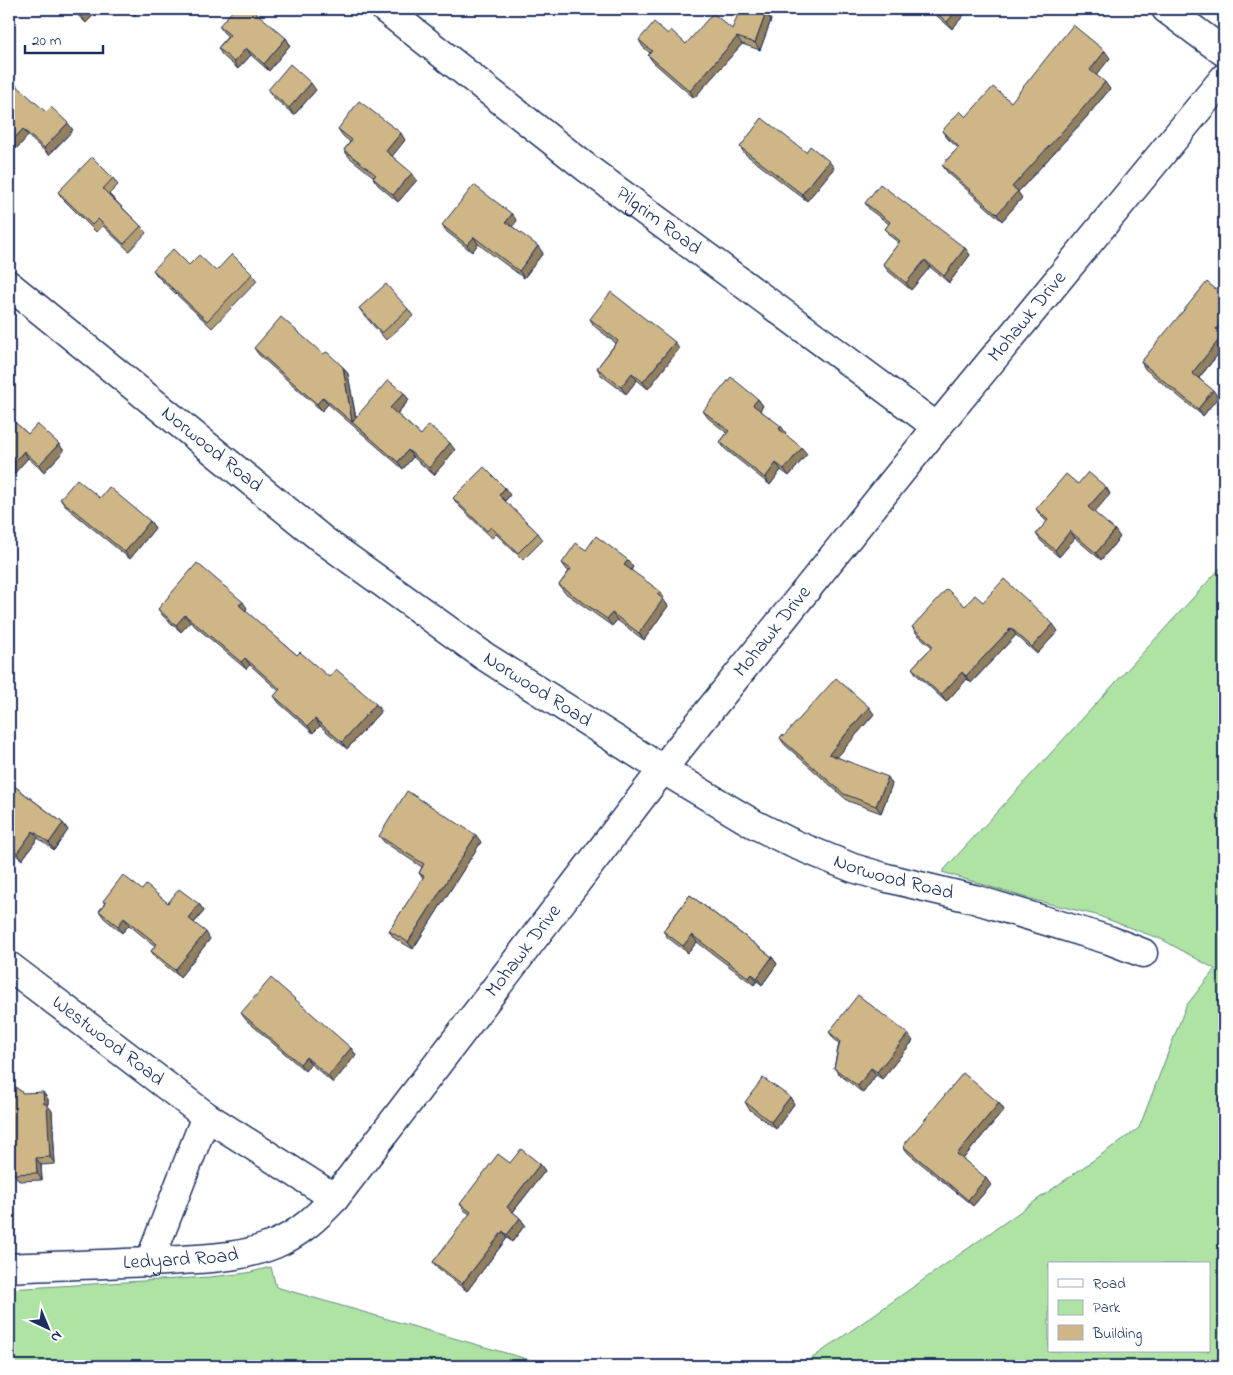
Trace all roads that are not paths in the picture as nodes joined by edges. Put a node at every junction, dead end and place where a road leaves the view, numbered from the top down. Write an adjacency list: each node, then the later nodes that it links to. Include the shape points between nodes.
1 (385, 9): 6 (street, Pilgrim Road, via 588,169)
2 (1166, 9): 3 (street)
3 (1224, 52)
4 (1224, 78): 6 (street, Mohawk Drive)
5 (9, 285): 7 (street, Norwood Road, via 324,540 484,656)
6 (938, 427): 7 (street, Mohawk Drive)
7 (662, 769): 8 (street, Norwood Road, via 754,824 819,855 887,878 974,899); 11 (street, Mohawk Drive)
8 (1143, 953)
9 (9, 966): 10 (street, Westwood Road)
10 (206, 1116): 11 (street, Westwood Road); 12 (street)
11 (335, 1198): 12 (street, Ledyard Road, via 290,1237 253,1252)
12 (149, 1263): 13 (street, Ledyard Road)
13 (9, 1268)

